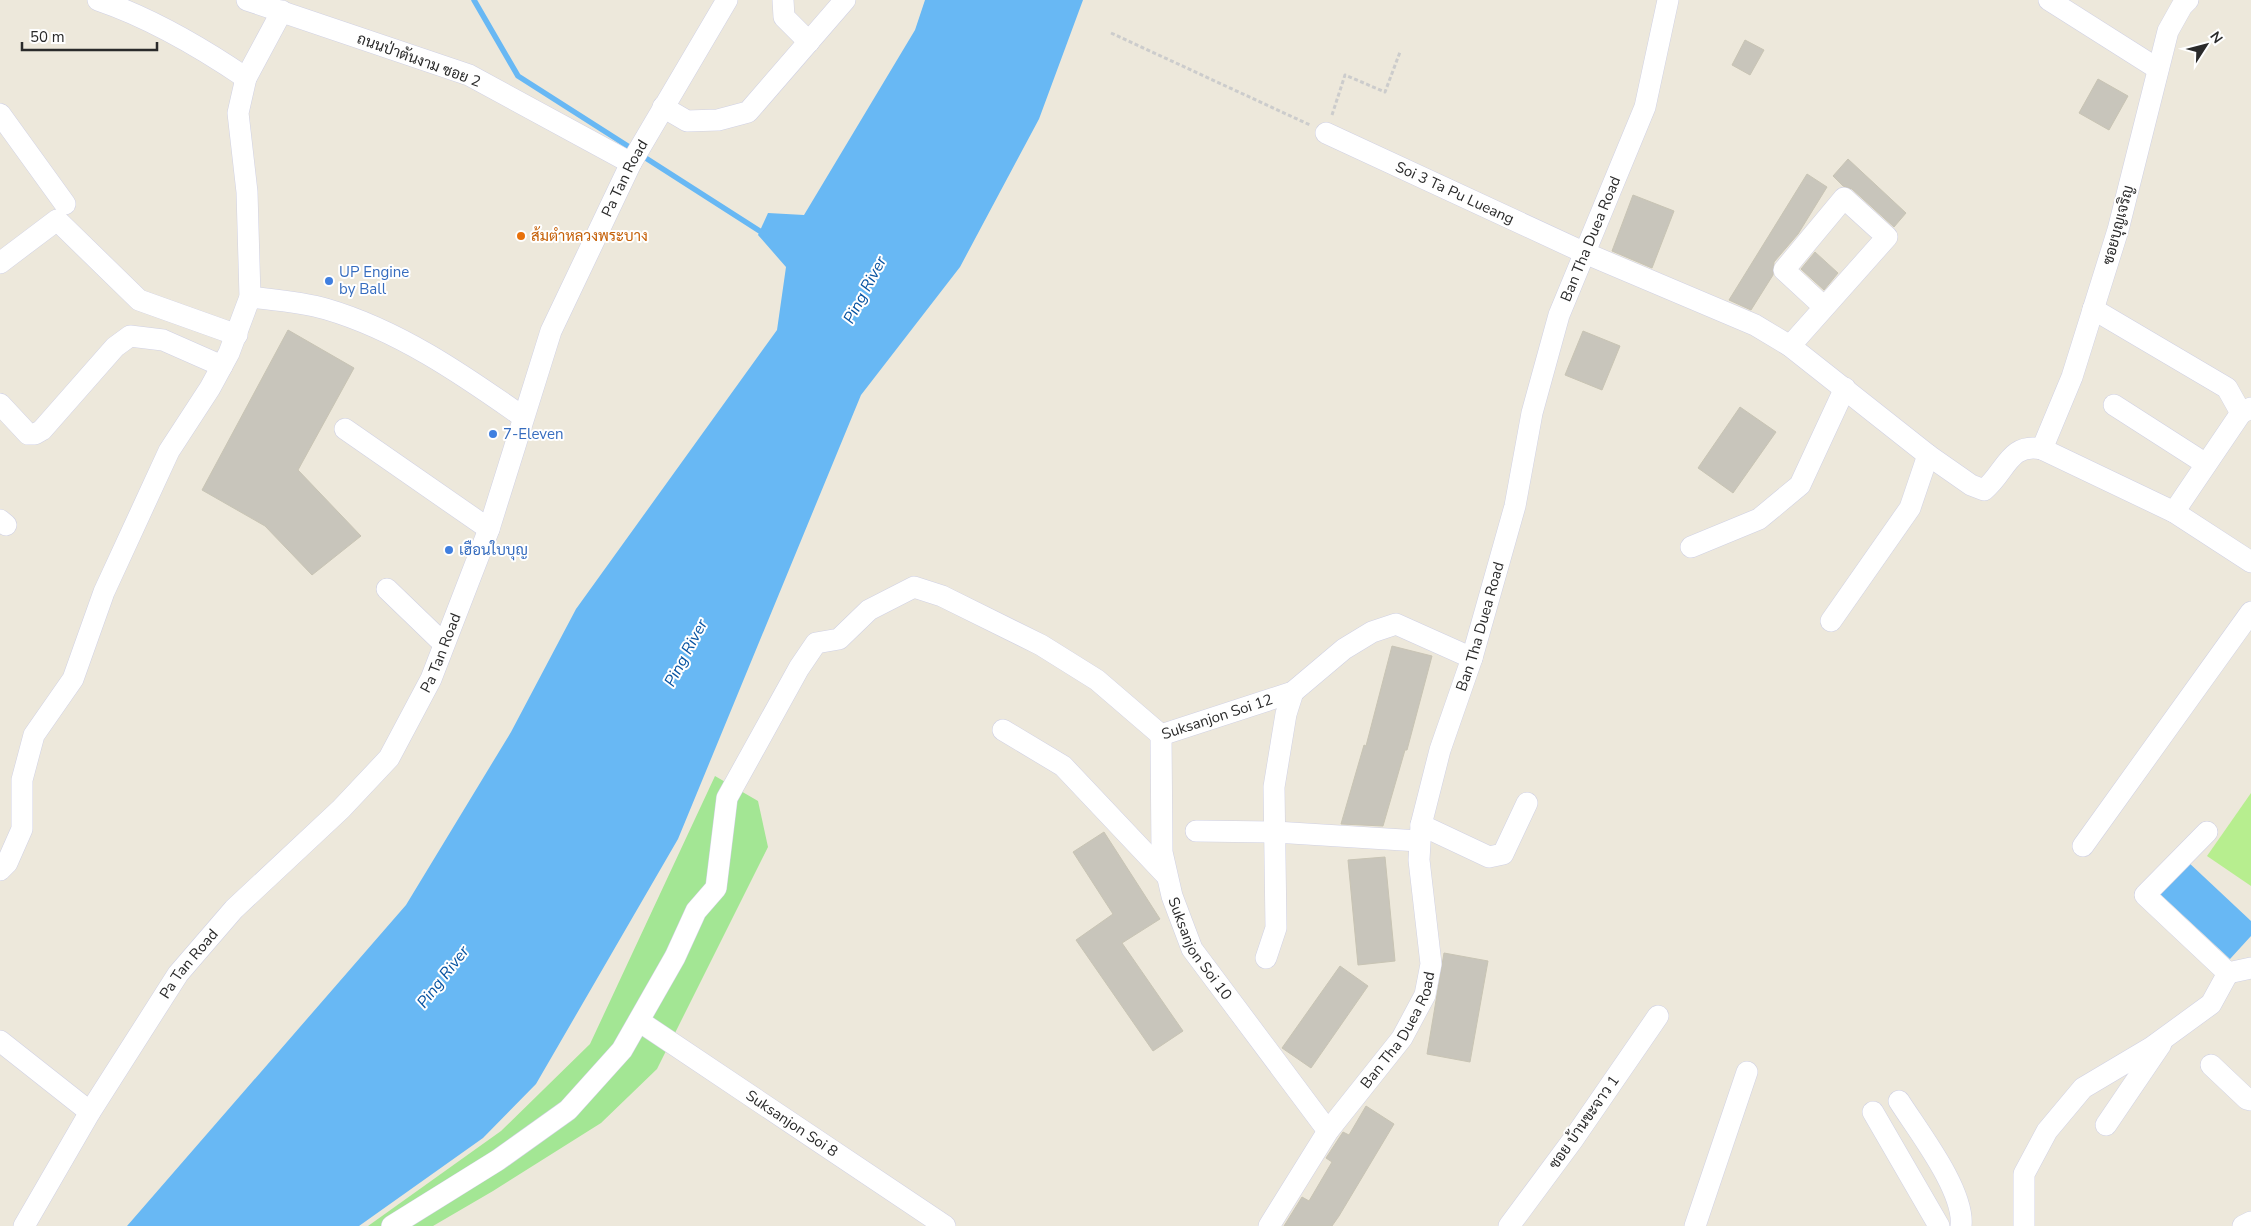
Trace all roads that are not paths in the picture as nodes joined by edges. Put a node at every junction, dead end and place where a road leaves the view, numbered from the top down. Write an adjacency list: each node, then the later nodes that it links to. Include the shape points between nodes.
1 (98, 0): 12 (street, via 148,19)
2 (247, 0): 9 (street, ถนนป่าตันงาม ซอย 2)
3 (727, 0): 13 (street, Pa Tan Road)
4 (783, 0): 10 (street, via 784,17)
5 (845, 0): 10 (street)
6 (1668, 0): 18 (street, Ban Tha Duea Road, via 1644,107)
7 (2049, 0): 11 (street)
8 (2188, 0): 11 (street, ซอยบุญเจริญ, via 2168,31)
9 (282, 11): 12 (street); 16 (street, ถนนป่าตันงาม ซอย 2, via 469,75)
10 (809, 42): 13 (street, via 748,112 718,120 687,121)
11 (2158, 69): 22 (street, ซอยบุญเจริญ, via 2118,230)
12 (246, 78): 20 (street, via 238,113 247,192)
13 (663, 107): 16 (street, Pa Tan Road)
14 (0, 114): 17 (street)
15 (1326, 133): 18 (street, Soi 3 Ta Pu Lueang)
16 (631, 163): 30 (street, Pa Tan Road, via 551,331)
17 (65, 204)
18 (1584, 252): 24 (street, Soi 3 Ta Pu Lueang, via 1755,325); 43 (street, Ban Tha Duea Road, via 1557,324 1532,413 1515,506)
19 (0, 263): 23 (street, via 57,220 139,300)
20 (250, 297): 23 (street); 30 (street, via 325,308 394,336 455,370)
21 (1823, 306): 21 (street, via 1784,270 1844,198 1887,237); 24 (street)
22 (2094, 309): 29 (street, via 2227,388); 32 (street, ซอยบุญเจริญ, via 2072,377)
23 (237, 335): 25 (street)
24 (1790, 346): 26 (street, Soi 3 Ta Pu Lueang)
25 (222, 366): 27 (street, via 163,340 130,336 115,347 35,434 28,434); 53 (street, via 169,451 104,592 73,679 34,735 22,780 22,829 8,863)
26 (1845, 388): 33 (street, Soi 3 Ta Pu Lueang); 37 (street, via 1800,485 1759,519)
27 (0, 404)
28 (2114, 405): 34 (street)
29 (2246, 410): 34 (street)
30 (522, 418): 36 (street, Pa Tan Road)
31 (345, 429): 36 (street)
32 (2042, 449): 33 (street, Soi 3 Ta Pu Lueang, via 2029,446 2017,450 1984,490 1971,485); 35 (street)
33 (1928, 455): 41 (street, via 1910,508)
34 (2206, 464): 35 (street)
35 (2174, 512): 38 (street)
36 (489, 528): 42 (street, Pa Tan Road)
37 (1691, 547)
38 (2251, 562)
39 (387, 589): 42 (street)
40 (2251, 612): 52 (street)
41 (1831, 621)
42 (444, 644): 66 (street, Pa Tan Road, via 431,678 389,758 341,809 234,909 178,974)
43 (1472, 658): 44 (street, Suksanjon Soi 12, via 1396,624 1372,632 1344,649); 51 (street, Ban Tha Duea Road, via 1440,750)
44 (1293, 692): 46 (street, Suksanjon Soi 12); 49 (street, via 1286,714 1274,787)
45 (1003, 730): 54 (street, via 1063,766)
46 (1161, 735): 54 (street, Suksanjon Soi 10, via 1162,852); 59 (street, Suksanjon Soi 12, via 1097,680 1041,644 942,596 914,587 869,610 839,638 816,643 727,798 716,888 696,911 675,957)
47 (1527, 803): 51 (street, via 1503,854 1489,857)
48 (1196, 831): 49 (street)
49 (1274, 832): 51 (street); 55 (street, via 1276,928)
50 (2207, 832): 57 (street, via 2145,895)
51 (1420, 833): 69 (street, Ban Tha Duea Road, via 1431,964 1425,995 1402,1038)
52 (2083, 846)
53 (0, 870)
54 (1168, 877): 69 (street, Suksanjon Soi 10, via 1192,949)
55 (1266, 958)
56 (2251, 968): 57 (street)
57 (2228, 973): 60 (street, via 2211,1004)
58 (1658, 1016): 75 (street, ซอย บ้านขะจาว 1)
59 (639, 1021): 72 (street, via 622,1050 568,1110 498,1160); 73 (street, Suksanjon Soi 8)
60 (2167, 1036): 68 (street); 79 (street, via 2083,1088 2047,1131 2024,1174)
61 (0, 1041): 66 (street)
62 (2212, 1065): 64 (street)
63 (1747, 1072): 76 (street)
64 (2251, 1100)
65 (1899, 1101): 78 (street, via 1958,1196)
66 (90, 1112): 71 (street, Pa Tan Road)
67 (1873, 1112): 77 (street)
68 (2106, 1125)
69 (1328, 1131): 74 (street, Ban Tha Duea Road)
70 (2251, 1222): 80 (street)
71 (24, 1226)
72 (392, 1226)
73 (946, 1226)
74 (1269, 1226)
75 (1509, 1226)
76 (1695, 1226)
77 (1938, 1226)
78 (1961, 1226)
79 (2024, 1226)
80 (2243, 1226)

